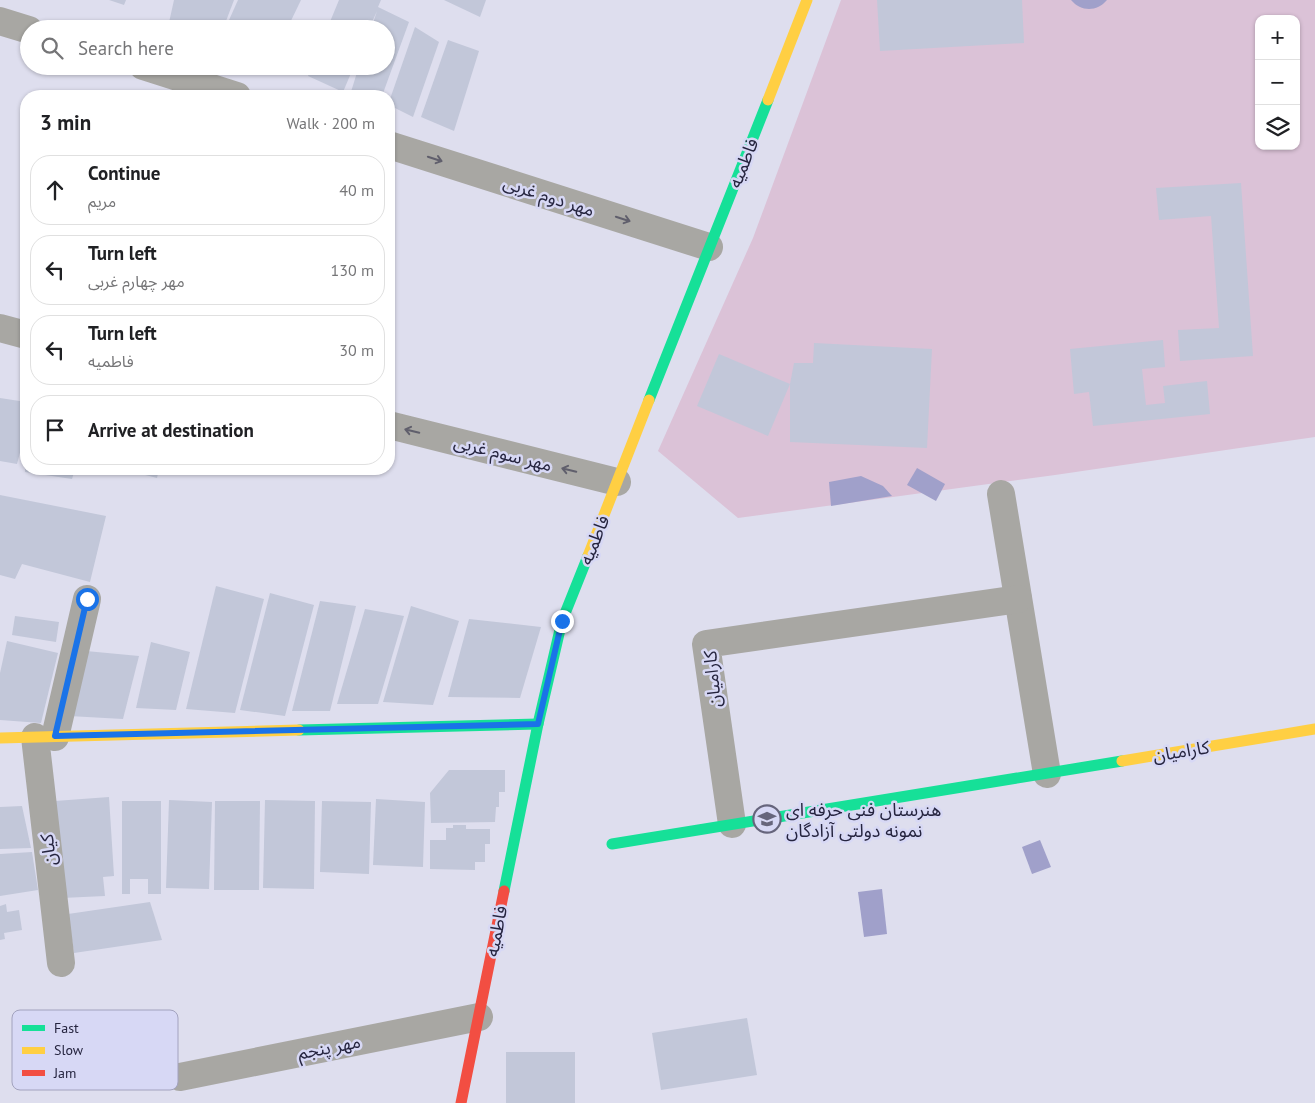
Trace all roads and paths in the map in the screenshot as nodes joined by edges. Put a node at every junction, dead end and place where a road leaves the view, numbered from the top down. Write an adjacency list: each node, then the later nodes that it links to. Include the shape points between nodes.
1 (807, 0): 7 (street, فاطمیه)
2 (0, 21): 3 (street)
3 (20, 27)
4 (171, 75): 5 (street)
5 (218, 90)
6 (395, 146): 7 (street, مهر دوم غربی, one-way to 7)
7 (710, 247): 11 (street, فاطمیه)
8 (0, 328): 9 (street)
9 (20, 333)
10 (395, 426): 11 (street, مهر سوم غربی, one-way to 10)
11 (617, 482): 15 (street, فاطمیه, via 562,621)
12 (1001, 494): 14 (street)
13 (87, 599): 17 (street, کیان)
14 (1018, 599): 19 (street); 20 (street, کارامیان, via 706,644)
15 (538, 724): 17 (street); 23 (street, فاطمیه)
16 (1315, 729): 19 (street, کارامیان)
17 (45, 737): 18 (street); 22 (street, کیان)
18 (0, 738)
19 (1047, 774): 20 (street, کارامیان)
20 (732, 824): 21 (street)
21 (612, 844)
22 (61, 963)
23 (478, 1018): 24 (street, مهر پنجم); 25 (street, فاطمیه)
24 (180, 1077)
25 (461, 1103)

